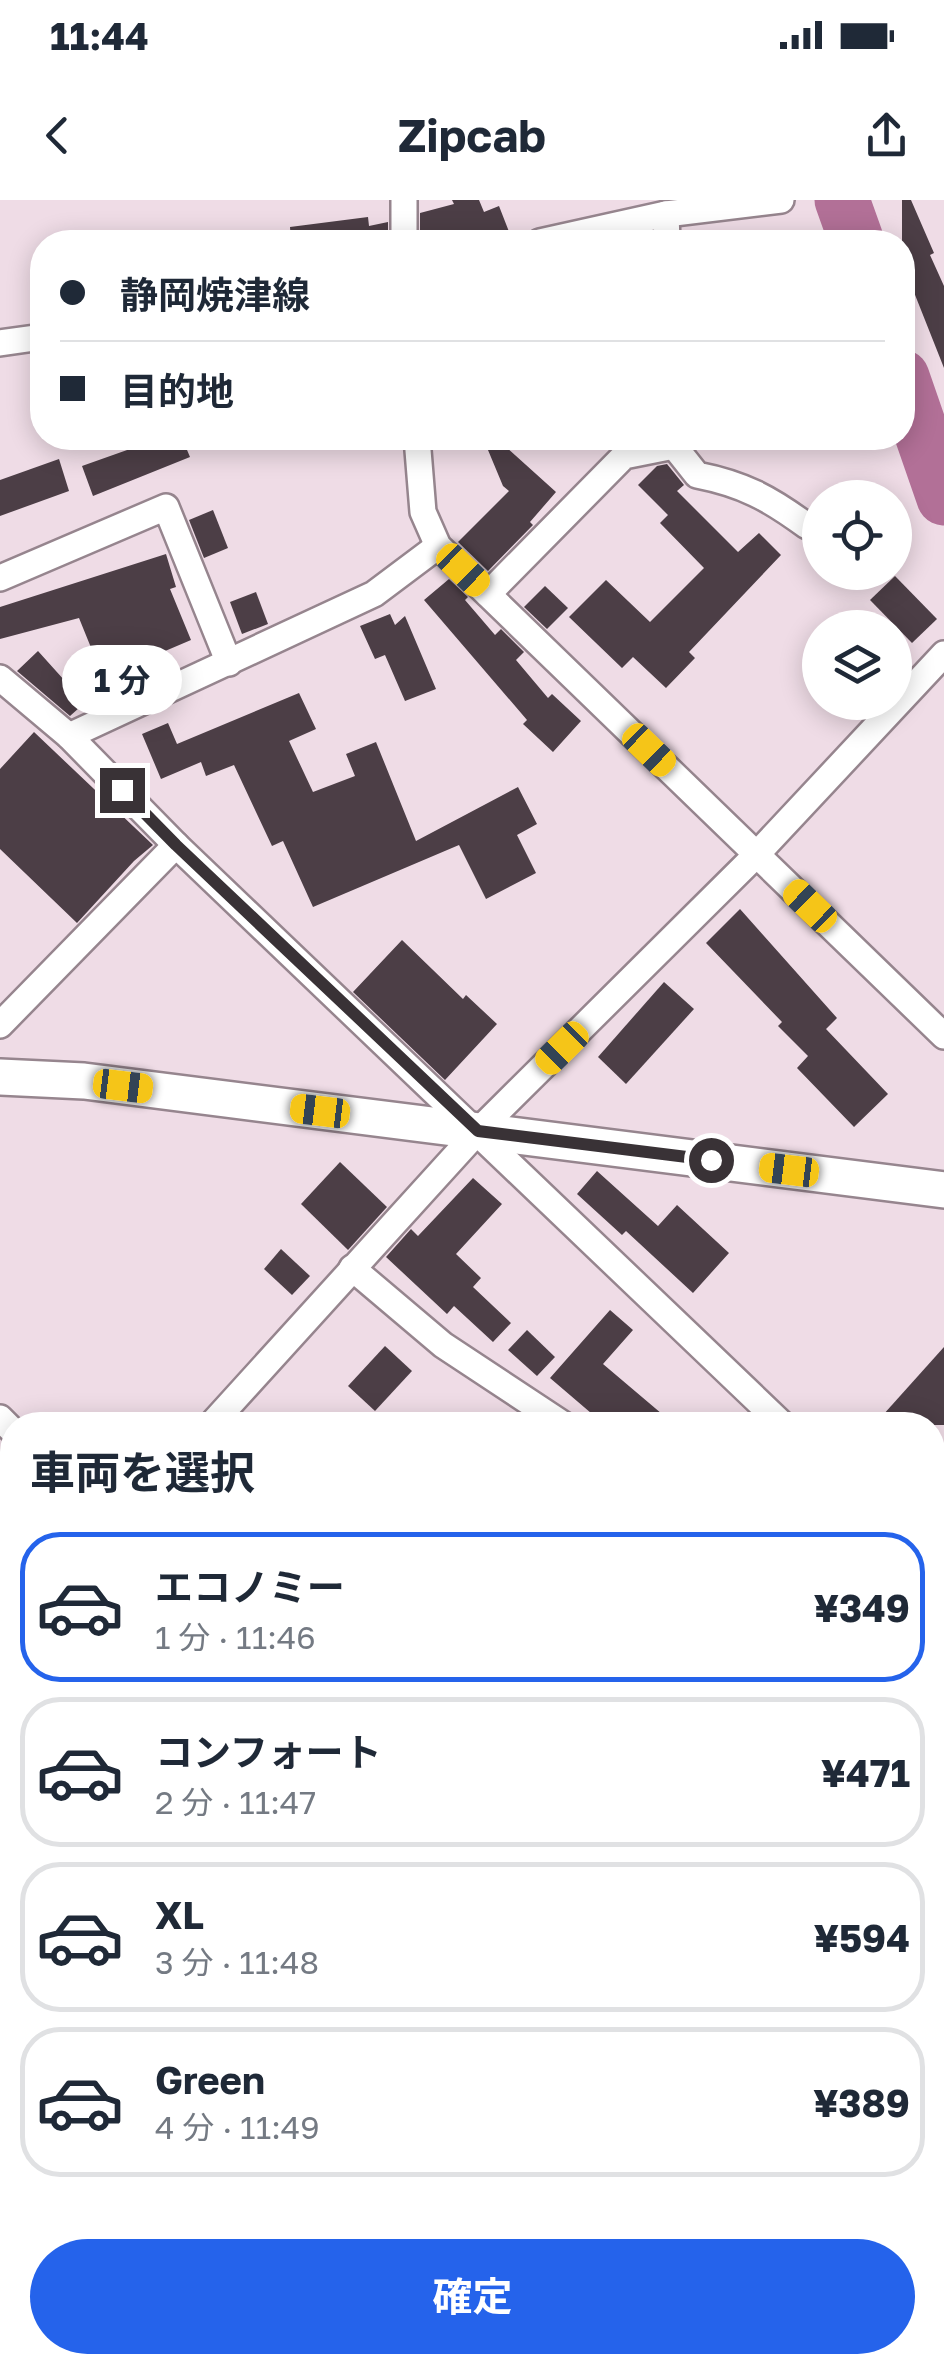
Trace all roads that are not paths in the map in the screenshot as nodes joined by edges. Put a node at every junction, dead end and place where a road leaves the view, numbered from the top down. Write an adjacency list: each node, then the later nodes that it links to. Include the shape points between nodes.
1 (404, 200): 4 (street)
2 (780, 200): 3 (street)
3 (666, 214): 5 (street); 6 (street)
4 (404, 230)
5 (594, 230)
6 (667, 230)
7 (30, 339): 8 (street)
8 (0, 343)
9 (418, 450): 13 (street, via 423,512)
10 (645, 450): 15 (street, via 624,456)
11 (680, 450): 12 (street, via 697,474 735,482)
12 (802, 523)
13 (438, 546): 15 (street); 17 (street, via 374,594)
14 (0, 578): 17 (street, via 166,506)
15 (488, 594): 21 (street)
16 (944, 654): 21 (street)
17 (229, 663): 19 (street)
18 (0, 678): 19 (street)
19 (68, 736): 20 (street)
20 (176, 845): 22 (street); 25 (street)
21 (756, 854): 23 (street); 25 (street)
22 (0, 1025)
23 (944, 1036)
24 (0, 1076): 25 (main road)
25 (478, 1131): 26 (main road); 27 (street); 30 (street)
26 (944, 1190)
27 (352, 1268): 28 (street); 29 (street, via 443,1345)
28 (223, 1412)
29 (544, 1412)
30 (770, 1412)

